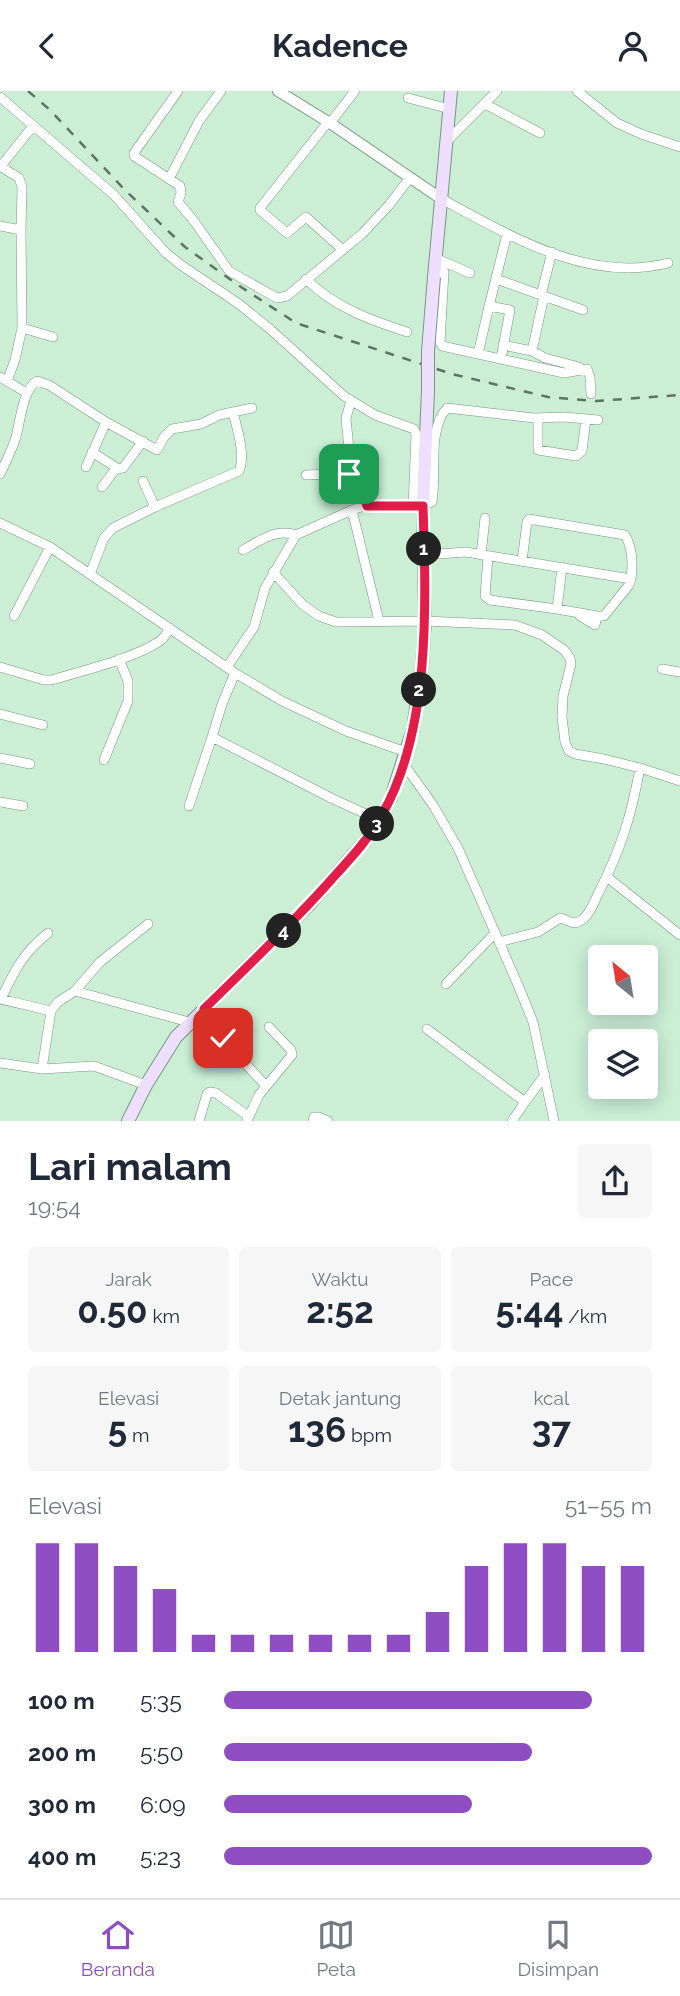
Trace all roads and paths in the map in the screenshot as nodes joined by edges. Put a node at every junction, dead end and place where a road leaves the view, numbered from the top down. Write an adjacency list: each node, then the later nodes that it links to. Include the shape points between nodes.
1 (178, 91): 18 (street, via 134,154)
2 (221, 91): 18 (street, via 199,121)
3 (278, 91): 12 (street)
4 (355, 91): 12 (street)
5 (451, 91): 11 (main road)
6 (497, 91): 10 (street)
7 (577, 91): 16 (street, via 617,123)
8 (0, 97): 13 (street)
9 (408, 98): 11 (street)
10 (485, 104): 14 (street); 15 (street)
11 (450, 109): 15 (main road)
12 (329, 122): 19 (street); 24 (street, via 260,210 287,233 306,217)
13 (33, 126): 17 (street); 45 (street, via 114,195 166,253 239,304)
14 (540, 133)
15 (446, 142): 20 (main road)
16 (680, 147)
17 (1, 166): 22 (street, via 22,183)
18 (169, 179): 29 (street, via 181,188 178,202 232,275 277,298 287,296)
19 (409, 179): 20 (street); 24 (street, via 376,221)
20 (440, 198): 23 (street); 27 (main road)
21 (0, 226): 22 (street)
22 (21, 230): 34 (street)
23 (507, 234): 25 (street); 30 (street)
24 (343, 250): 29 (street)
25 (552, 252): 26 (street, via 607,268); 31 (street)
26 (668, 263)
27 (436, 268): 28 (street); 39 (street, via 444,272 440,342); 62 (main road, bridge)
28 (470, 273)
29 (306, 279): 35 (street, via 339,305)
30 (496, 279): 31 (street); 32 (street)
31 (542, 295): 33 (street); 38 (street)
32 (489, 306): 37 (street, via 514,311); 39 (street)
33 (583, 310)
34 (22, 328): 36 (street); 42 (street, via 15,360)
35 (407, 332)
36 (53, 337)
37 (503, 345): 38 (street); 40 (street)
38 (532, 351): 41 (street)
39 (478, 354): 40 (street)
40 (501, 359): 41 (street, via 564,373)
41 (587, 369): 44 (street)
42 (3, 379): 43 (street)
43 (27, 393): 51 (street, via 31,384 40,381); 56 (street)
44 (591, 394)
45 (351, 401): 58 (street, via 346,418); 62 (street, via 414,429)
46 (252, 408): 47 (street)
47 (233, 412): 52 (street, via 172,429 157,450); 63 (street, via 241,468)
48 (538, 418): 49 (street); 49 (street, via 537,450 576,456 583,451); 62 (street, via 445,410 436,430 433,502)
49 (586, 419): 50 (street)
50 (598, 420)
51 (106, 422): 52 (street); 53 (street)
52 (143, 441): 55 (street, via 123,468)
53 (92, 452): 54 (street); 55 (street)
54 (86, 467)
55 (117, 468): 60 (street)
56 (0, 474)
57 (306, 475): 58 (street)
58 (348, 479): 61 (street, via 360,482)
59 (143, 481): 63 (street)
60 (102, 487)
61 (367, 506): 62 (street); 64 (street)
62 (418, 506): 70 (main road)
63 (155, 507): 75 (street, via 108,533)
64 (352, 510): 67 (street); 79 (street)
65 (485, 518): 71 (street)
66 (0, 523): 68 (street)
67 (296, 535): 69 (street, via 271,535); 74 (street)
68 (50, 547): 75 (street); 78 (street)
69 (243, 550)
70 (424, 555): 71 (street); 80 (main road)
71 (484, 556): 72 (street); 77 (street, via 487,598)
72 (522, 561): 73 (street); 76 (street, via 529,519 627,537 633,561)
73 (562, 567): 76 (street); 77 (street)
74 (273, 572): 79 (street, via 319,616 336,622); 85 (street, via 257,621)
75 (90, 574): 81 (street)
76 (631, 579): 77 (street, via 607,613 597,616)
77 (557, 608)
78 (14, 616)
79 (379, 621): 80 (street)
80 (425, 621): 91 (main road, via 418,696); 94 (street, via 515,625 564,650 571,664 562,717 569,751)
81 (170, 628): 82 (street, via 159,641); 85 (street)
82 (119, 659): 83 (street, via 47,680); 92 (street, via 128,681 128,701)
83 (0, 667)
84 (662, 669): 86 (street)
85 (231, 670): 89 (street); 91 (street, via 294,708)
86 (680, 672)
87 (0, 714): 88 (street)
88 (43, 725)
89 (212, 737): 98 (street); 99 (street)
90 (0, 758): 93 (street)
91 (405, 758): 99 (main road); 104 (street, via 458,848)
92 (104, 760)
93 (30, 764)
94 (640, 768): 95 (street); 100 (street, via 623,841)
95 (680, 781)
96 (0, 802): 97 (street)
97 (23, 806)
98 (189, 806)
99 (379, 820): 108 (main road, via 310,904)
100 (607, 877): 103 (street); 104 (street, via 580,921 560,918 538,932)
101 (148, 924): 106 (street, via 100,962)
102 (48, 933): 107 (street, via 20,961)
103 (680, 935)
104 (497, 938): 105 (street); 115 (street, via 533,1022)
105 (446, 984)
106 (75, 991): 109 (street); 110 (street)
107 (1, 999): 109 (street)
108 (204, 1009): 110 (main road); 117 (street)
109 (51, 1011): 114 (street)
110 (189, 1022): 116 (main road)
111 (270, 1027): 117 (street, via 292,1053)
112 (427, 1029): 118 (street)
113 (0, 1063): 114 (street)
114 (42, 1069): 116 (street, via 94,1066)
115 (545, 1075): 118 (street); 125 (street)
116 (146, 1085): 120 (main road)
117 (266, 1086): 119 (street)
118 (525, 1103): 124 (street)
119 (247, 1118): 121 (street, via 210,1092)
120 (128, 1121)
121 (199, 1121)
122 (313, 1121): 123 (street, via 319,1117)
123 (328, 1121)
124 (512, 1121)
125 (554, 1121)

